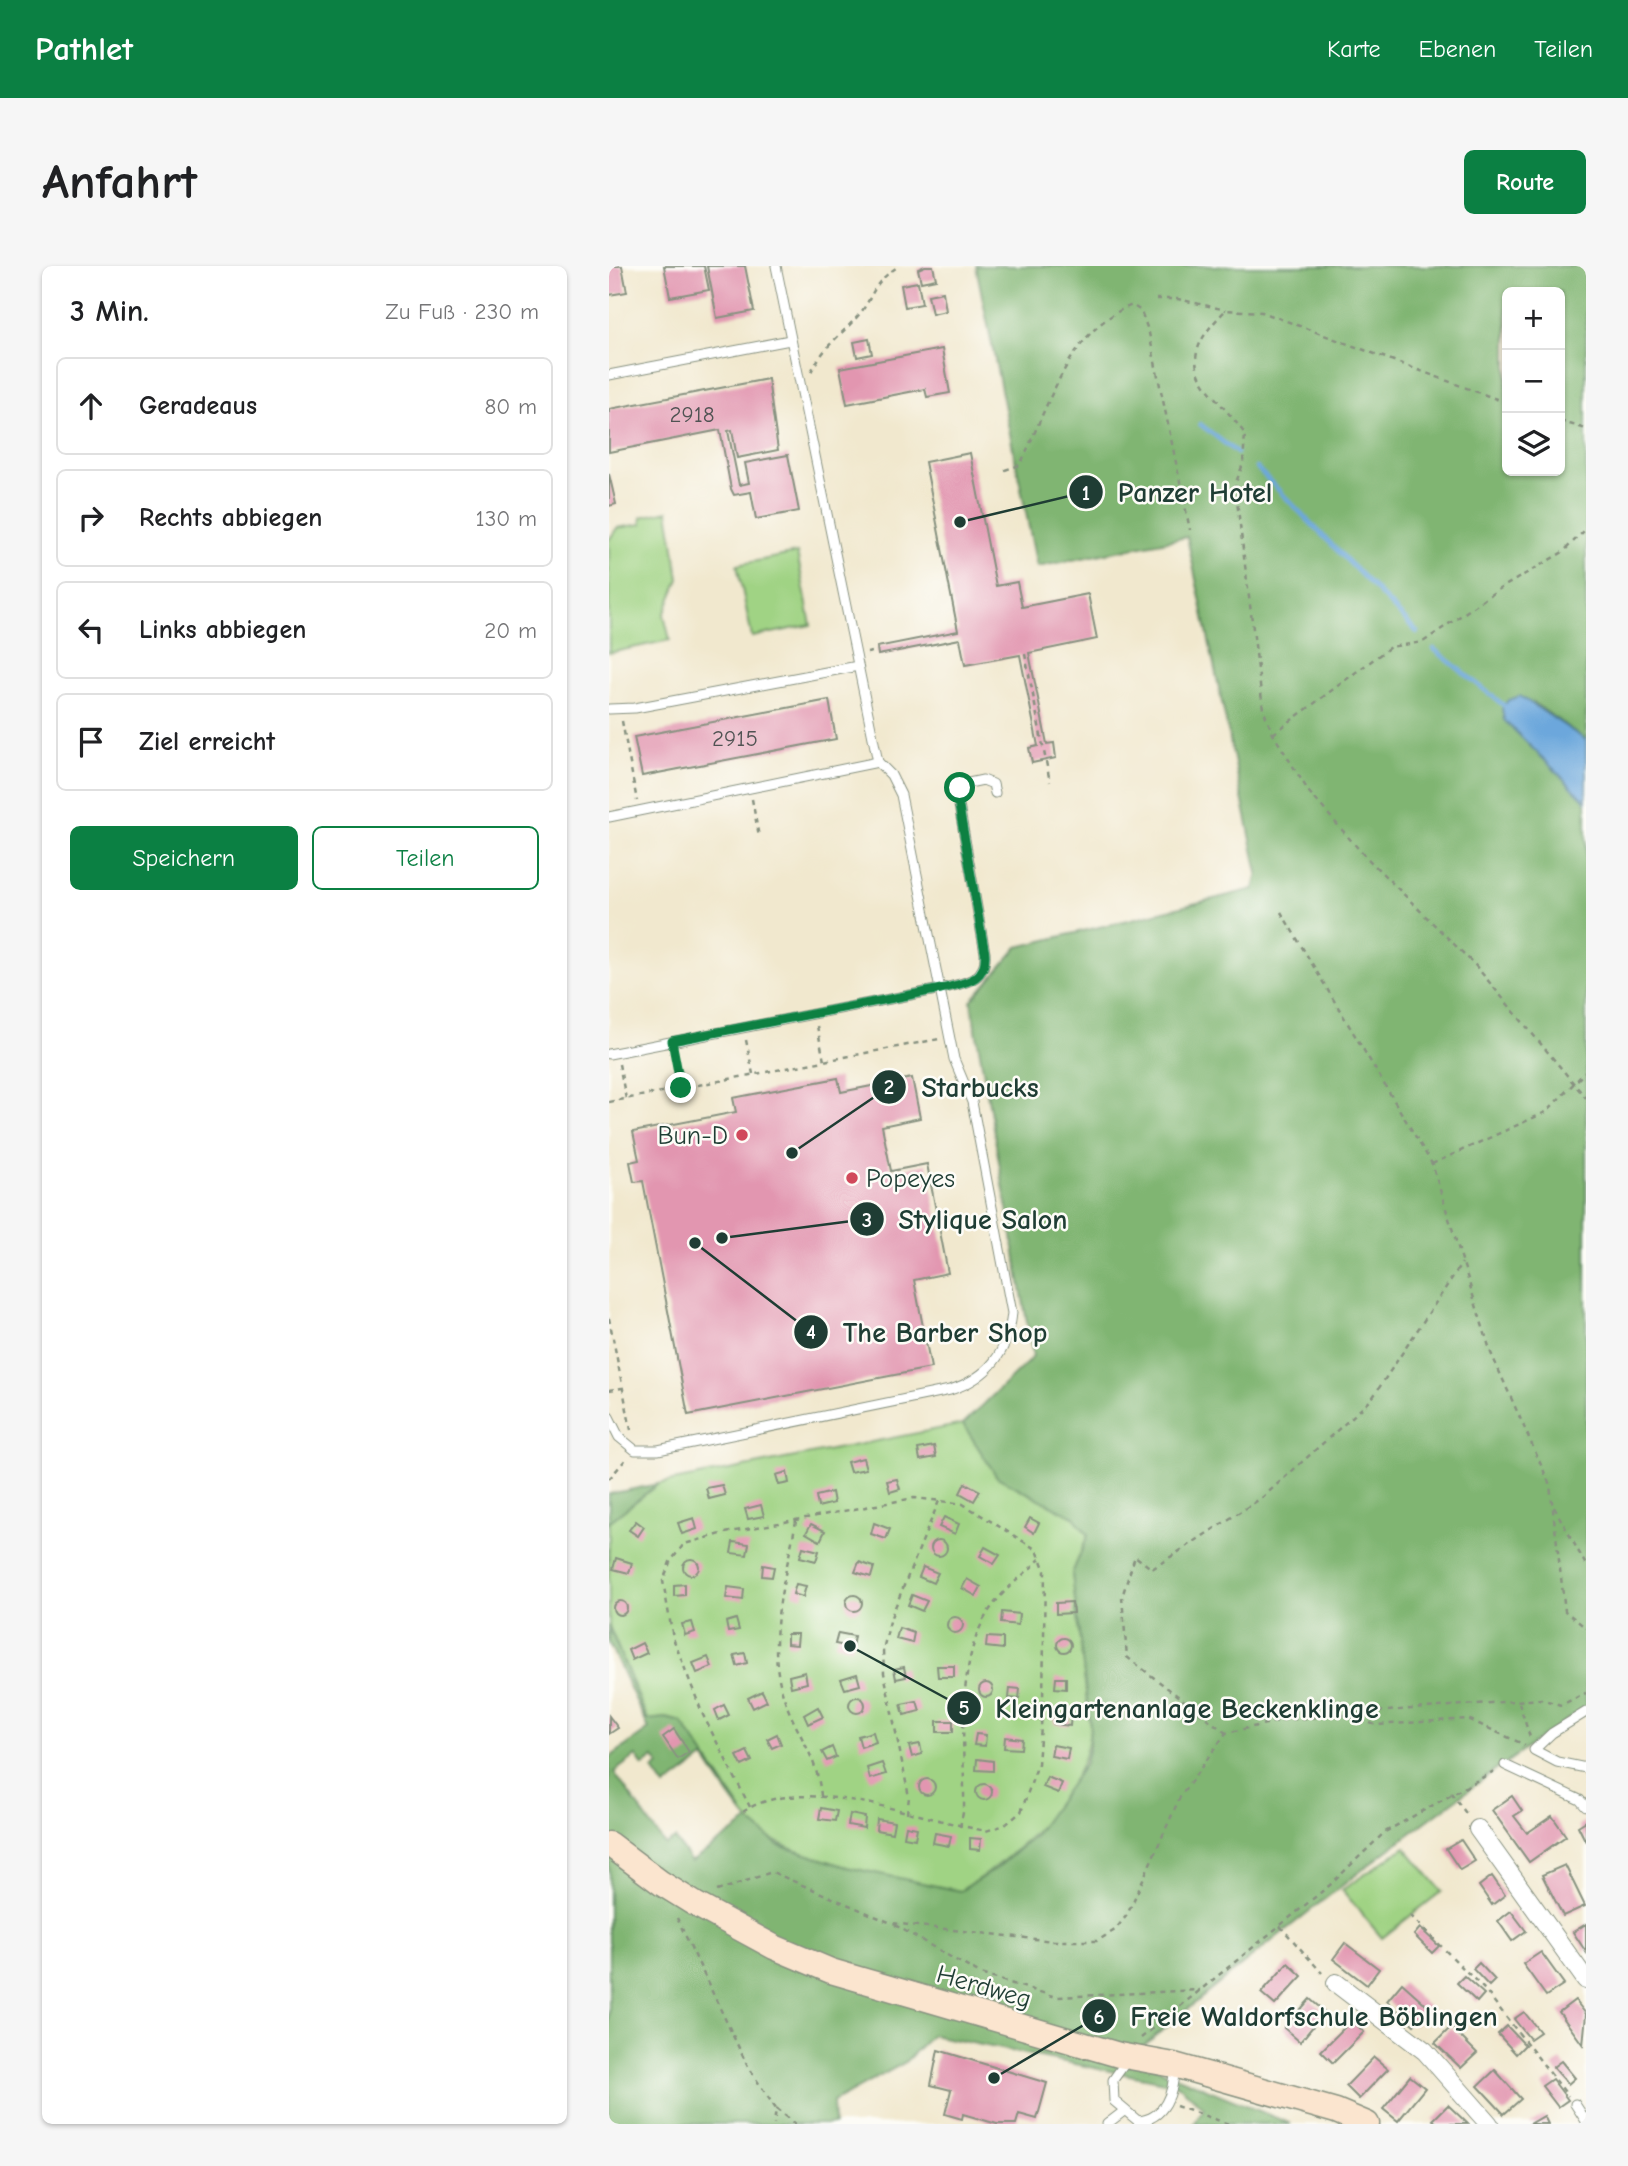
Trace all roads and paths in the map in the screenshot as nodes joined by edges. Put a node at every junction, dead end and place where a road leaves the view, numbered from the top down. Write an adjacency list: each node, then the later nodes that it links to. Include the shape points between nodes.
1 (776, 266): 5 (lane)
2 (899, 266): 7 (path, via 876,283 857,316 824,349)
3 (1156, 299): 4 (path)
4 (1226, 310): 8 (path, via 1262,312); 17 (path, via 1205,331 1196,355 1199,379 1245,434 1243,464 1235,485 1263,709)
5 (790, 340): 6 (lane); 7 (lane)
6 (609, 375)
7 (800, 388): 15 (lane)
8 (1502, 401)
9 (1565, 423): 10 (path)
10 (1586, 429)
11 (1005, 470): 13 (path, via 1020,465 1072,353 1086,336 1132,305 1141,311 1149,333)
12 (1586, 529): 17 (path, via 1563,552 1423,642 1390,647)
13 (1190, 530)
14 (1025, 654): 19 (path)
15 (858, 666): 16 (lane); 18 (lane)
16 (614, 709): 22 (path)
17 (1273, 734): 35 (path, via 1309,792 1363,854 1475,965)
18 (879, 762): 20 (lane); 26 (lane, via 901,794)
19 (1050, 782)
20 (750, 788): 22 (lane); 24 (path)
21 (995, 793): 26 (lane, via 993,784 983,780 964,784 957,794 986,965 971,981)
22 (639, 811): 23 (lane)
23 (609, 817)
24 (759, 837)
25 (1282, 912): 40 (path)
26 (941, 989): 27 (lane); 29 (lane)
27 (815, 1013): 28 (lane); 32 (path)
28 (744, 1027): 30 (lane); 34 (path)
29 (950, 1037): 32 (path); 46 (lane, via 972,1102 1012,1313 1005,1348 995,1362 982,1376 950,1390 658,1450)
30 (672, 1041): 31 (lane); 36 (path)
31 (613, 1053): 38 (path)
32 (824, 1061): 34 (path)
33 (1586, 1071): 35 (path)
34 (753, 1074): 36 (path)
35 (1575, 1084): 37 (path); 40 (path, via 1546,1112)
36 (681, 1088): 38 (path)
37 (1586, 1098)
38 (626, 1099): 39 (path)
39 (609, 1102)
40 (1432, 1164): 41 (path)
41 (1462, 1263): 49 (path, via 1491,1353 1550,1485); 58 (path, via 1371,1400 1263,1497 1152,1569 1135,1556 1122,1597 1127,1657)
42 (609, 1318): 43 (path)
43 (622, 1388): 44 (path); 46 (path)
44 (609, 1390)
45 (609, 1417): 46 (lane, via 619,1437)
46 (633, 1448): 47 (path)
47 (609, 1479)
48 (939, 1501): 50 (path, via 914,1498); 51 (path, via 963,1504 1037,1550); 67 (path, via 891,1617 883,1650 909,1797)
49 (1553, 1506): 52 (path); 53 (path, via 1565,1611)
50 (796, 1521): 63 (path, via 775,1642 777,1666 782,1693 818,1770); 64 (path, via 684,1544 663,1581 673,1637 703,1715)
51 (1040, 1559): 68 (path, via 990,1609 969,1658); 68 (path, via 1045,1571 1046,1615 1038,1764 1021,1812 1005,1825 986,1832)
52 (1586, 1565)
53 (1586, 1628)
54 (1586, 1693): 55 (path, via 1562,1705 1541,1699)
55 (1518, 1702): 57 (path); 59 (path)
56 (1586, 1712): 59 (lane)
57 (1345, 1715): 58 (path, via 1283,1720); 59 (path, via 1376,1725 1468,1719)
58 (1226, 1733): 73 (path, via 1180,1797 1127,1915 1097,1941 1052,1941)
59 (1534, 1750): 61 (lane, via 1557,1762)
60 (1506, 1765): 62 (path); 65 (lane)
61 (1586, 1768)
62 (1451, 1793): 69 (path); 74 (path, via 1385,1832)
63 (821, 1796): 64 (path, via 791,1795); 67 (path)
64 (750, 1807): 66 (path)
65 (1586, 1807)
66 (743, 1812)
67 (907, 1813): 68 (path)
68 (960, 1827)
69 (1478, 1829): 75 (street)
70 (609, 1844): 71 (street, Herdweg, via 661,1883)
71 (685, 1909): 73 (path, via 709,1894 772,1872); 78 (street, Herdweg, via 831,1971); 82 (path, via 748,2067)
72 (1411, 1914): 81 (path, via 1485,1990)
73 (891, 1923): 77 (path, via 980,1974 1056,1997)
74 (1280, 1926): 76 (path); 77 (path)
75 (1586, 1980)
76 (1336, 1983): 91 (street, via 1425,2051)
77 (1201, 1990): 78 (path)
78 (1124, 2056): 79 (street, Herdweg); 83 (lane, via 1113,2080 1114,2101)
79 (1174, 2064): 80 (lane, via 1174,2084); 90 (street, Herdweg)
80 (1167, 2102): 84 (lane, via 1157,2115); 89 (path)
81 (1574, 2104): 85 (lane)
82 (776, 2109): 86 (path); 87 (path)
83 (1124, 2111): 84 (lane); 88 (lane)
84 (1133, 2121)
85 (1586, 2121)
86 (774, 2124)
87 (795, 2124)
88 (1107, 2124)
89 (1229, 2124)
90 (1367, 2124)
91 (1489, 2124)

